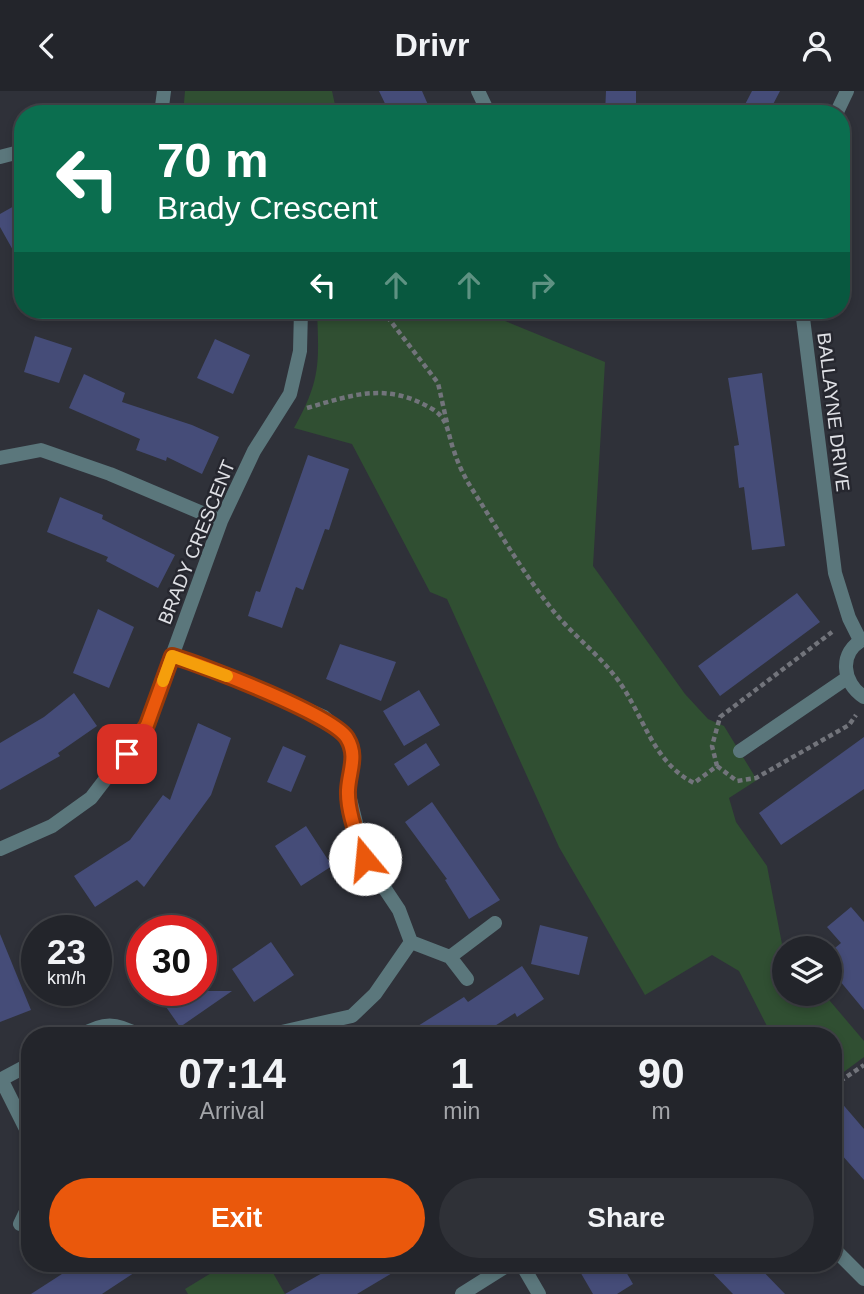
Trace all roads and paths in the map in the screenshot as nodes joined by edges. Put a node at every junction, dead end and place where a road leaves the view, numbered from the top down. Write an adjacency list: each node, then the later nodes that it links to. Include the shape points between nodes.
1 (301, 319): 4 (street, BRADY CRESCENT, via 300,351 290,394)
2 (389, 319): 5 (path, via 438,383)
3 (803, 319): 8 (street, BALLAYNE DRIVE, via 835,573)
4 (279, 414): 5 (path, via 372,391 408,397 437,412); 7 (street, BRADY CRESCENT, via 254,450)
5 (447, 423): 15 (path, via 454,452 488,514 556,613 619,681 663,761 694,783)
6 (0, 458): 7 (street, via 41,450)
7 (221, 521): 10 (street, BRADY CRESCENT)
8 (849, 618): 9 (street, BALLAYNE DRIVE); 15 (path, via 720,717 712,747)
9 (862, 640): 11 (street, BALLAYNE DRIVE, via 850,650)
10 (172, 656): 16 (street, BRADY CRESCENT, via 147,725 91,798 52,826); 18 (street, via 324,717 346,737 354,760 348,791 365,859 399,910)
11 (847, 678): 12 (street); 14 (street)
12 (864, 697)
13 (864, 704): 15 (path, via 849,725 756,778 737,781)
14 (740, 751)
15 (717, 766)
16 (0, 849)
17 (495, 923): 19 (street)
18 (411, 942): 19 (street); 23 (street, via 352,1016)
19 (450, 957): 20 (street)
20 (467, 979)
21 (96, 1027): 22 (street)
22 (124, 1027)
23 (304, 1027)
24 (864, 1065): 27 (path)
25 (21, 1069): 26 (street)
26 (1, 1080): 28 (street)
27 (842, 1080)
28 (21, 1119)
29 (842, 1257): 32 (street)
30 (497, 1272): 33 (street)
31 (526, 1272): 34 (street)
32 (864, 1279)
33 (462, 1294)
34 (540, 1294)

